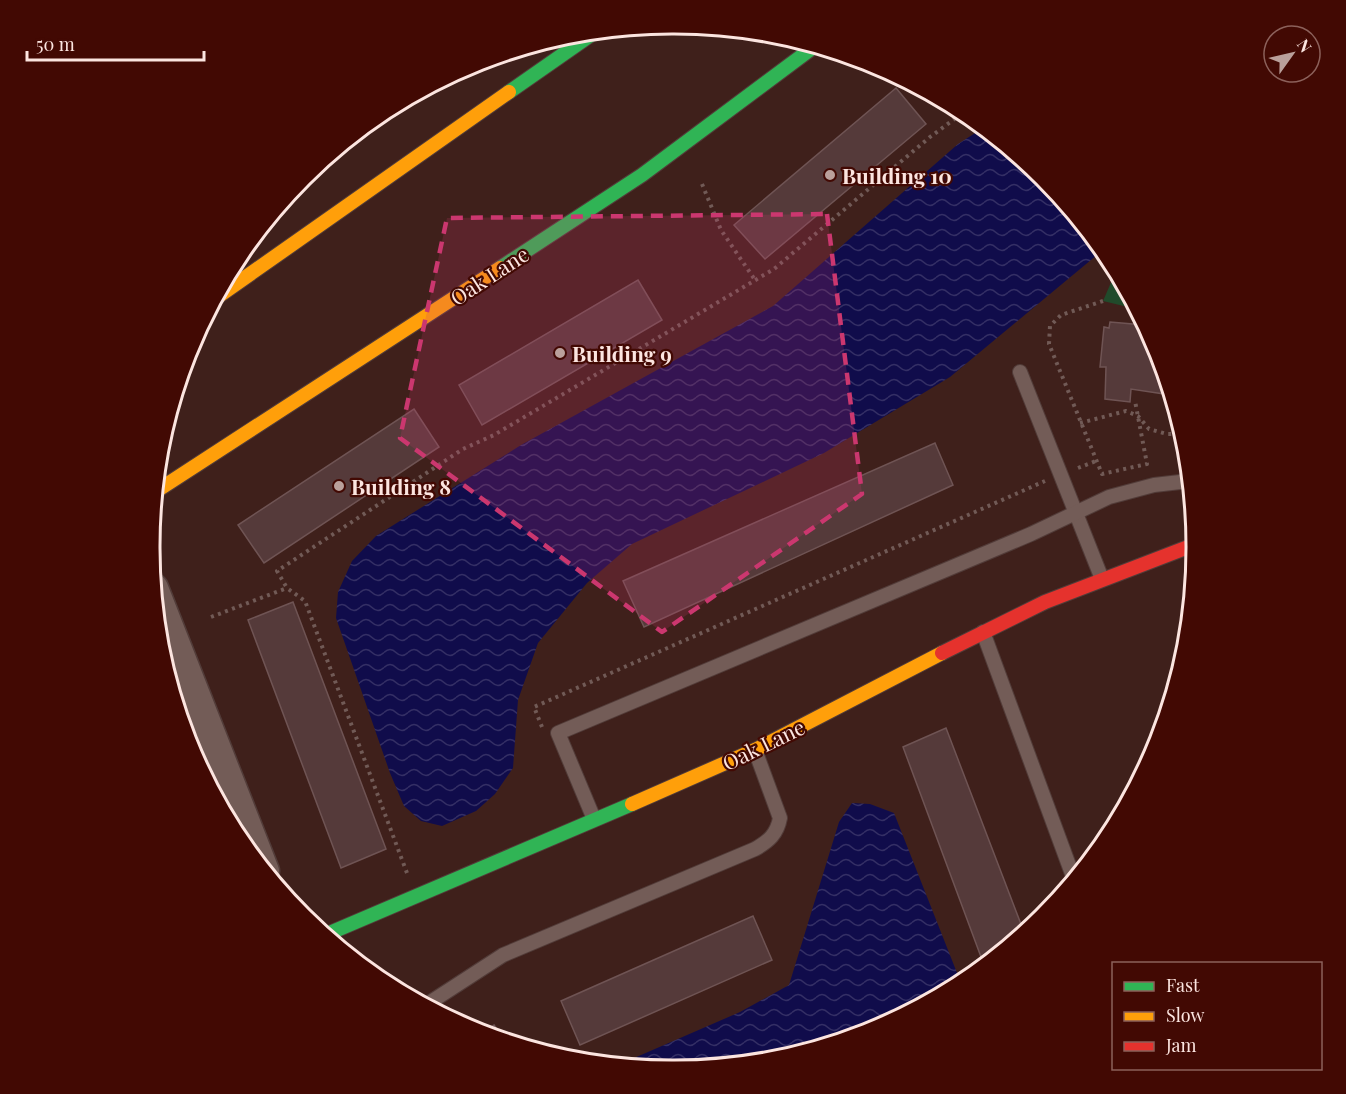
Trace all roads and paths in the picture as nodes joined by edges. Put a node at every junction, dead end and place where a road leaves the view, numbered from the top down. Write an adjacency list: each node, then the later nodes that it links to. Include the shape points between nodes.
1 (579, 43): 6 (street)
2 (807, 52): 17 (street, Oak Lane, via 642,175)
3 (955, 119): 5 (path, via 774,269)
4 (702, 184): 5 (path, via 721,230)
5 (755, 280): 21 (path, via 495,435 463,449 277,571)
6 (231, 287)
7 (1103, 301): 11 (path, via 1061,315 1050,326 1049,344)
8 (1020, 372): 18 (lane)
9 (1135, 401): 10 (path)
10 (1138, 416): 11 (path, via 1126,411); 12 (path, via 1149,429); 13 (path, via 1146,464 1102,474)
11 (1080, 423): 13 (path)
12 (1173, 434)
13 (1096, 461): 14 (path)
14 (1078, 468)
15 (1046, 481): 25 (path, via 534,707)
16 (1181, 482): 18 (lane, via 1109,497)
17 (164, 486)
18 (1076, 513): 20 (lane); 27 (lane, via 558,734)
19 (1186, 548): 20 (street, Oak Lane)
20 (1103, 580): 24 (street, Oak Lane)
21 (287, 588): 22 (path); 30 (path, via 305,601)
22 (211, 616)
23 (165, 617): 28 (street)
24 (983, 632): 26 (street, Oak Lane); 29 (lane)
25 (543, 728)
26 (755, 750): 27 (street, Oak Lane); 32 (lane, via 780,818 778,828 765,843 503,955)
27 (594, 819): 31 (street, Oak Lane)
28 (255, 844)
29 (1071, 870)
30 (407, 874)
31 (334, 931)
32 (434, 1000)

